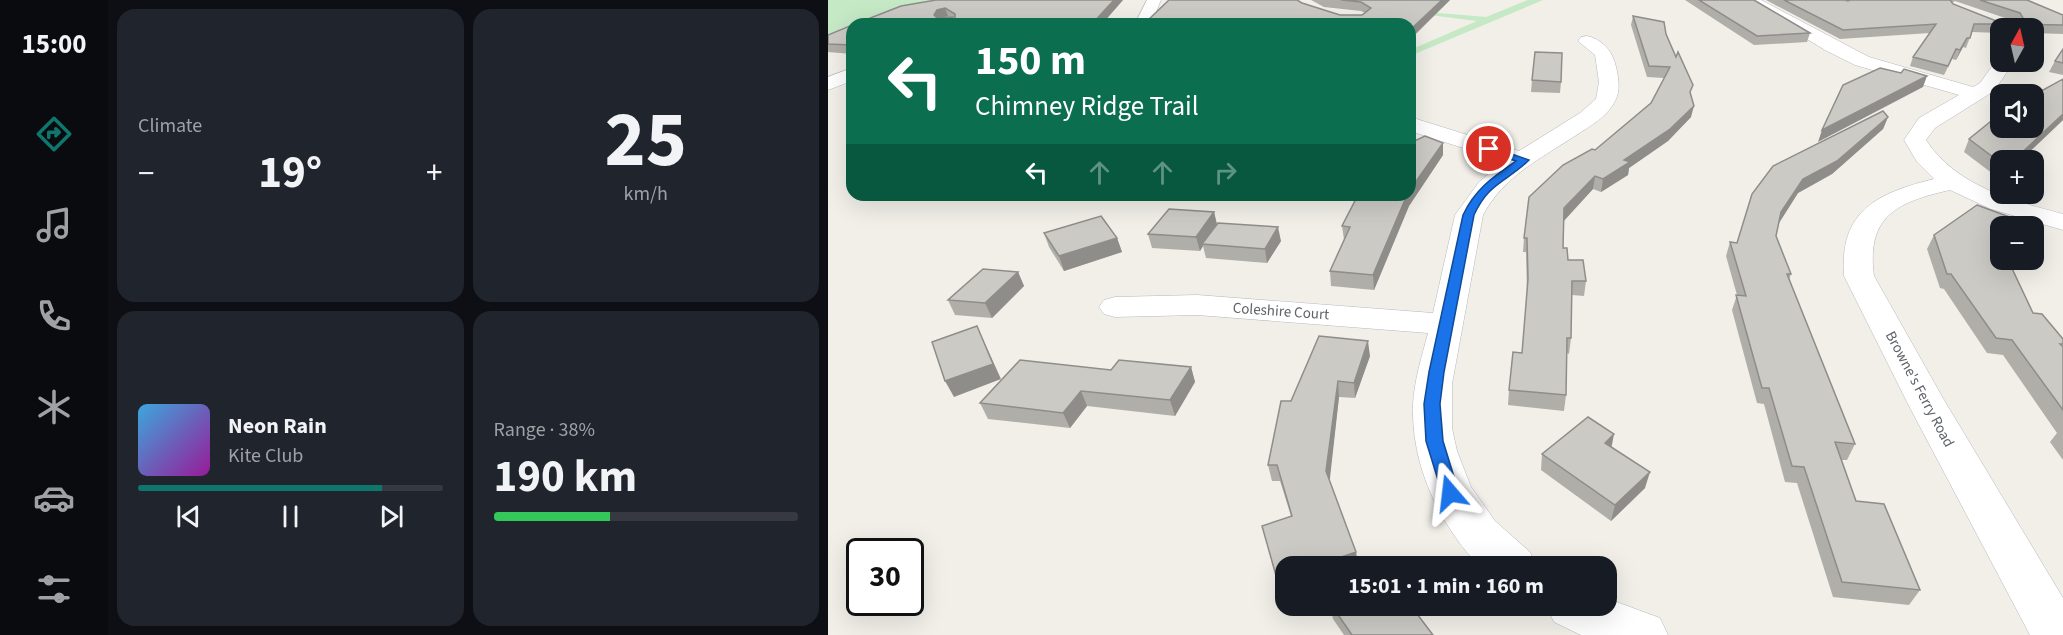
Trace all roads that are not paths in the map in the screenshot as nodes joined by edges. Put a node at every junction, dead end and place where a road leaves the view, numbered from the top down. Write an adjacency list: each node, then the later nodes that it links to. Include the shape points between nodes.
1 (1154, 0): 2 (street); 4 (street)
2 (1161, 0)
3 (1750, 0): 11 (street, via 1862,61)
4 (1146, 18)
5 (1587, 42): 13 (street, via 1603,53 1608,81 1606,99 1587,117)
6 (828, 67): 7 (street)
7 (846, 71)
8 (1998, 72): 11 (street)
9 (846, 75): 10 (street)
10 (828, 84)
11 (1976, 94): 14 (street, via 1927,123 1915,140 1921,153)
12 (1416, 126): 13 (street)
13 (1524, 160): 17 (street, via 1488,185 1475,200)
14 (1953, 182): 15 (street, via 2007,205); 21 (street, Browne's Ferry Road, via 1917,189 1891,201 1866,225 1859,239 1859,276)
15 (2063, 222)
16 (1115, 308): 17 (street, Coleshire Court, via 1197,305)
17 (1447, 324): 18 (street, via 1432,404 1434,441 1450,493)
18 (1499, 556)
19 (1593, 616): 20 (street)
20 (1642, 635)
21 (2057, 635)

